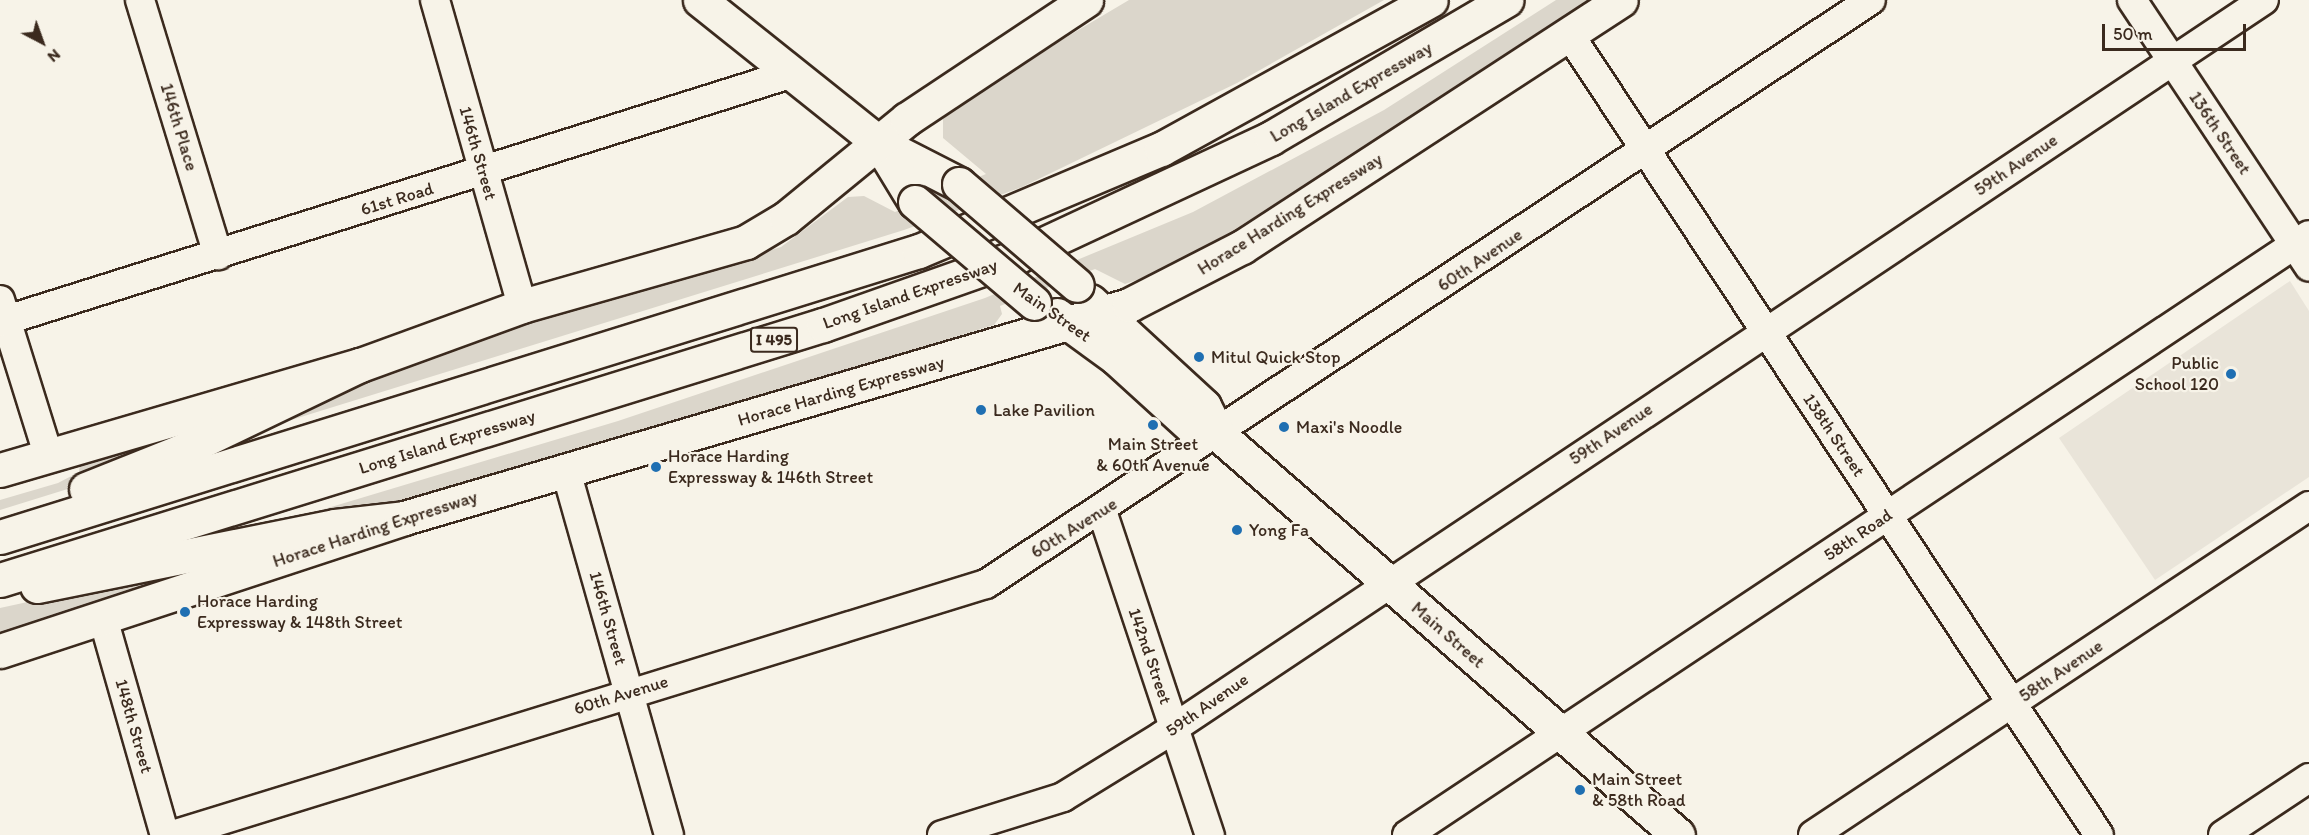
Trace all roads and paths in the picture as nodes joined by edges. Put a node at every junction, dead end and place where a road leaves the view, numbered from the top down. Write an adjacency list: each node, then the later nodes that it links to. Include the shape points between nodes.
1 (140, 0): 18 (street, 146th Place)
2 (435, 0): 16 (street, 146th Street)
3 (1431, 0): 33 (main road, Long Island Expressway / I 495, via 1171,144 919,251)
4 (1506, 0): 34 (main road, Long Island Expressway / I 495, via 1271,138 1016,257 823,325)
5 (1621, 0): 11 (main road, Horace Harding Expressway)
6 (1871, 0): 15 (street, 60th Avenue)
7 (2132, 0): 12 (street, 136th Street)
8 (2264, 0): 12 (street, 59th Avenue)
9 (702, 1): 13 (main road, Main Street)
10 (1081, 2): 14 (main road)
11 (1569, 34): 15 (street, 138th Street); 21 (main road, Horace Harding Expressway, via 1242,247)
12 (2172, 61): 17 (street, 136th Street); 22 (street, 59th Avenue)
13 (793, 73): 14 (main road, Main Street); 16 (street, 61st Road)
14 (879, 143): 19 (main road, via 786,218 746,242); 21 (main road, Main Street, bridge, via 915,202 1035,303); 21 (main road, Main Street, bridge, via 958,184 1077,285)
15 (1645, 150): 22 (street, 138th Street); 24 (street, 60th Avenue)
16 (483, 172): 18 (street, 61st Road); 19 (street, 146th Street)
17 (2304, 249): 30 (street, 58th Road)
18 (218, 255): 20 (street, 61st Road)
19 (522, 306): 23 (main road)
20 (2, 314): 25 (street)
21 (1087, 319): 24 (main road, Main Street, via 1193,429); 27 (main road, Horace Harding Expressway)
22 (1765, 331): 30 (street, 138th Street); 35 (street, 59th Avenue)
23 (360, 365): 25 (main road); 32 (main road, via 179,453)
24 (1218, 434): 29 (street, 60th Avenue); 35 (main road, Main Street)
25 (48, 454): 26 (main road)
26 (0, 470)
27 (566, 471): 31 (main road, Horace Harding Expressway); 39 (street, 146th Street)
28 (2309, 506): 40 (street, 58th Avenue)
29 (1102, 511): 39 (street, 60th Avenue, via 986,584); 41 (street, 142nd Street)
30 (1887, 516): 40 (street, 138th Street); 42 (street, 58th Road)
31 (405, 518): 36 (main road, via 335,526); 37 (main road, Horace Harding Expressway)
32 (0, 525)
33 (0, 537)
34 (0, 580)
35 (1389, 583): 41 (street, 59th Avenue); 42 (main road, Main Street)
36 (0, 591)
37 (103, 618): 38 (main road, Horace Harding Expressway); 44 (street, 148th Street)
38 (0, 651)
39 (629, 693): 45 (street, 60th Avenue); 46 (street, 146th Street)
40 (2012, 703): 51 (street, 58th Avenue); 52 (street, 138th Street)
41 (1176, 727): 47 (street, 59th Avenue, via 1063,797); 48 (street, 142nd Street)
42 (1561, 734): 49 (street, 58th Road); 50 (main road, Main Street)
43 (2309, 778): 53 (street)
44 (165, 835)
45 (173, 835)
46 (669, 835)
47 (942, 835)
48 (1210, 835)
49 (1407, 835)
50 (1678, 835)
51 (1813, 835)
52 (2099, 835)
53 (2223, 835)

